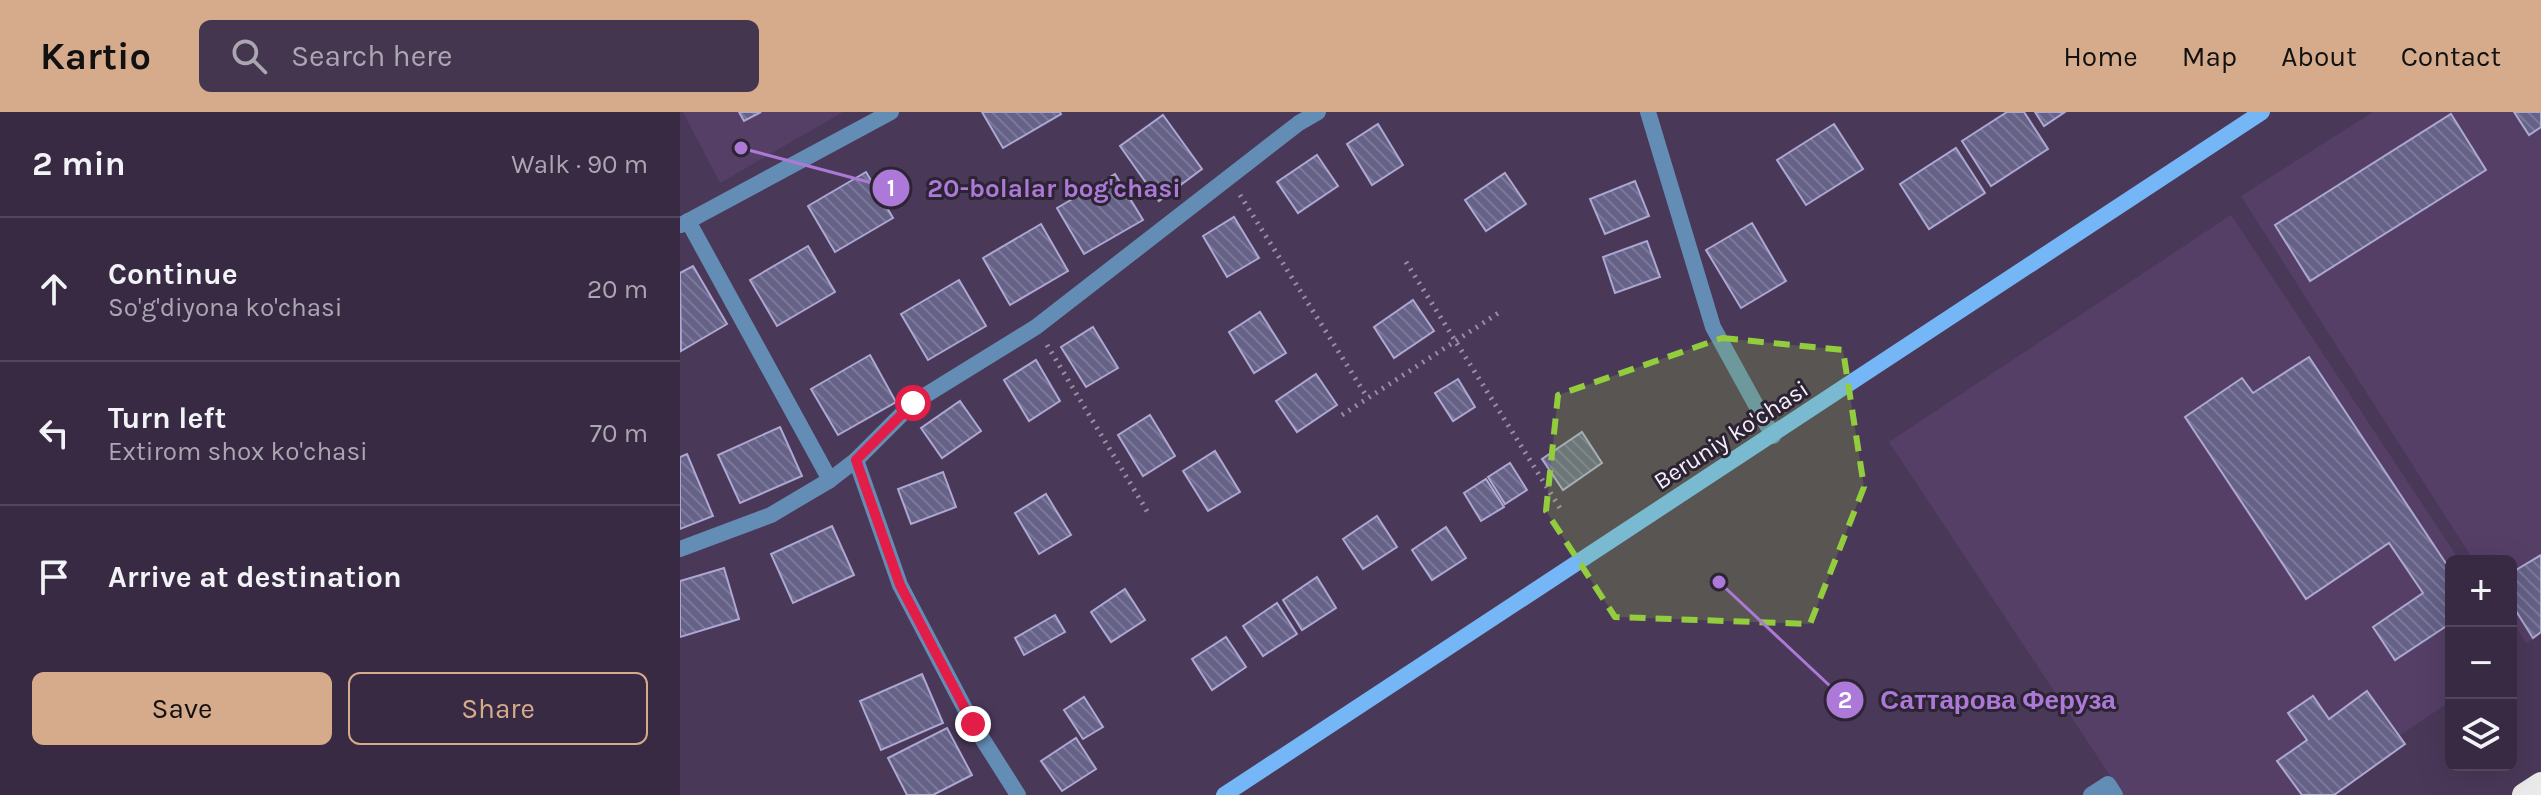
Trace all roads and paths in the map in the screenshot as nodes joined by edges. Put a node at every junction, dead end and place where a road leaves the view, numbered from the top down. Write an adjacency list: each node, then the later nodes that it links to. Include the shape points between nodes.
1 (891, 112): 6 (street)
2 (1318, 112): 5 (street)
3 (1648, 112): 13 (street, via 1713,327)
4 (2262, 112): 13 (street, Beruniy ko'chasi)
5 (1229, 177): 9 (street); 11 (path)
6 (684, 224): 15 (street)
7 (1406, 262): 10 (path)
8 (1500, 312): 10 (path)
9 (1036, 327): 14 (street, via 913,403); 17 (path)
10 (1457, 339): 11 (path); 16 (path)
11 (1367, 397): 12 (path)
12 (1342, 415)
13 (1773, 436): 21 (street, Beruniy ko'chasi)
14 (856, 460): 15 (street); 20 (street, via 900,585 973,724)
15 (830, 480): 18 (street, via 771,515)
16 (1563, 513)
17 (1150, 516)
18 (680, 549)
19 (2541, 784): 24 (highway)
20 (1018, 795)
21 (1224, 795)
22 (2091, 795): 23 (street, via 2108,784)
23 (2115, 795)
24 (2524, 795)

